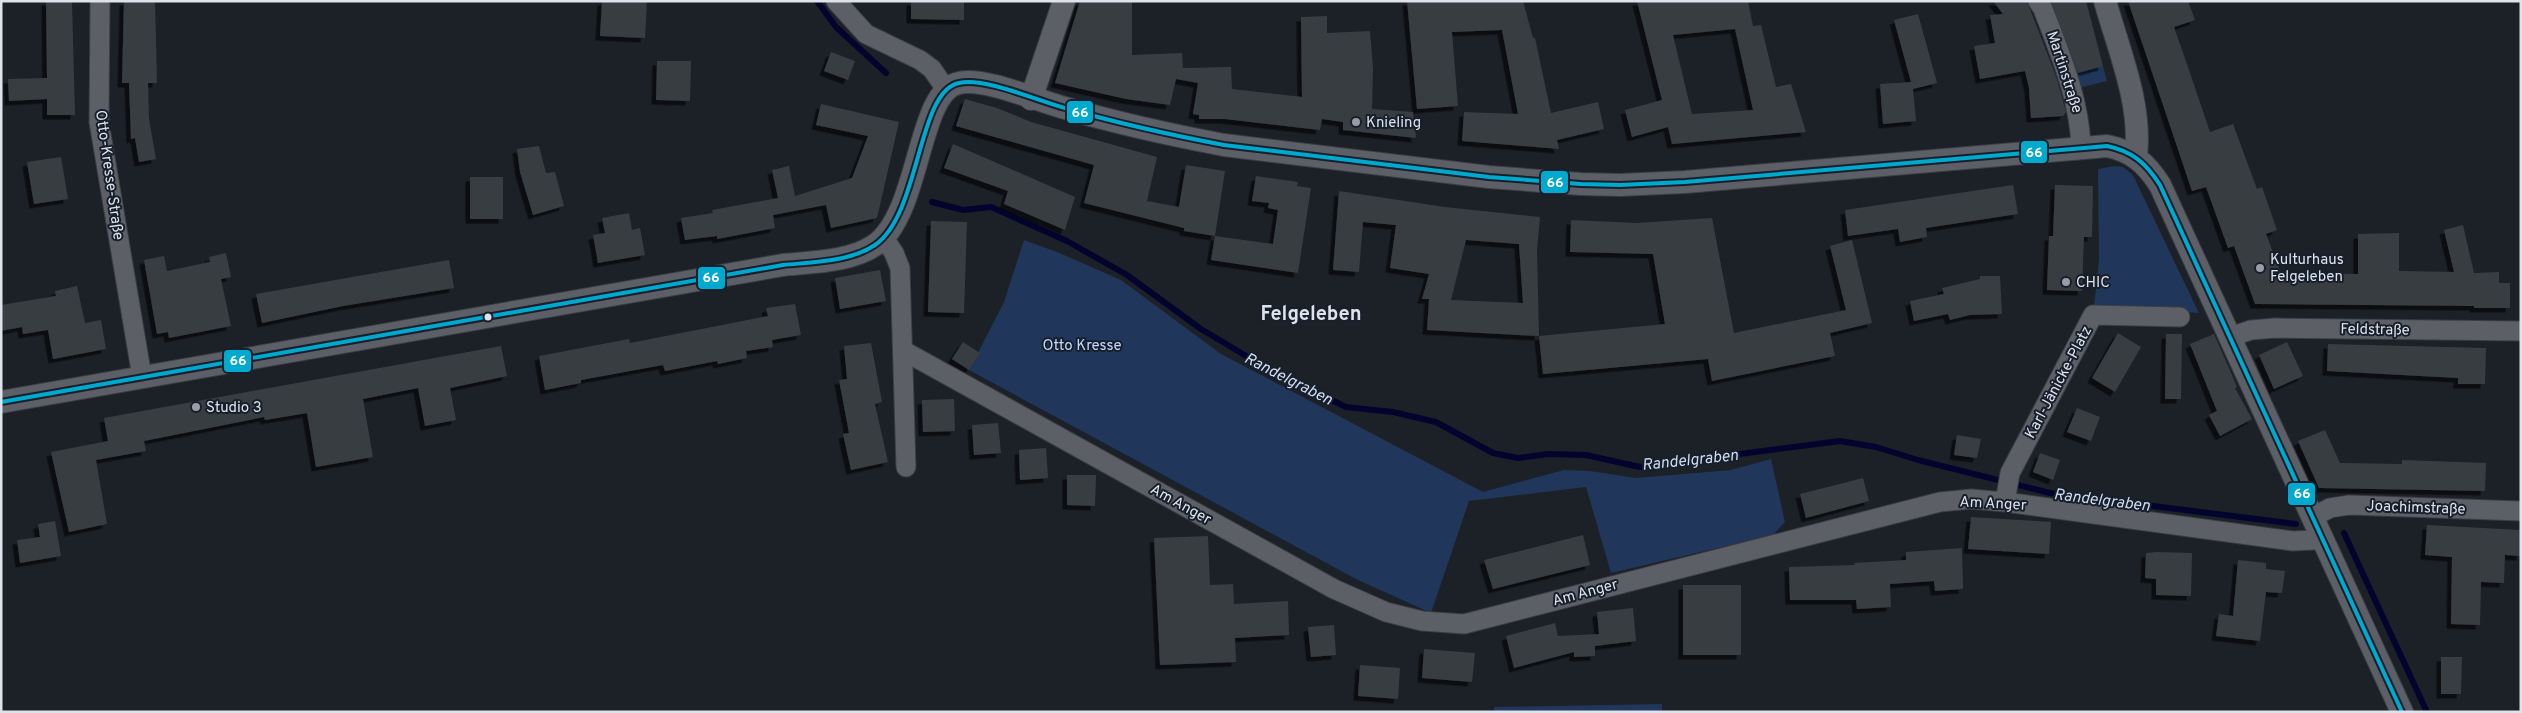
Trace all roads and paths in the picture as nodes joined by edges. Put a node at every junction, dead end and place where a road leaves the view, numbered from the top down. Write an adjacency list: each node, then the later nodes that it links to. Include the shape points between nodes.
1 (100, 1): 15 (street, Otto-Kresse-Straße, via 99,122)
2 (836, 1): 6 (street, via 866,34 920,60 932,69)
3 (1064, 1): 7 (street)
4 (2038, 1): 8 (street, Martinstraße, via 2073,89 2080,118)
5 (2105, 1): 9 (street, via 2135,106)
6 (945, 88): 7 (street, via 960,82 978,82); 10 (street, via 933,108 904,206)
7 (1032, 98): 8 (street, via 1156,131 1224,145 1581,184 1685,182)
8 (2081, 146): 9 (street, via 2107,146)
9 (2136, 156): 13 (street, via 2160,185)
10 (884, 238): 14 (street, via 900,268); 15 (street, via 863,252 848,256)
11 (2180, 317): 18 (street, Karl-Jänicke-Platz, via 2093,315 2010,473)
12 (2521, 331): 13 (street, Feldstraße, via 2275,328 2251,330)
13 (2230, 337): 20 (street)
14 (904, 351): 17 (street); 18 (street, Am Anger, via 1334,589 1386,612 1422,621 1464,624 1940,502)
15 (142, 377): 16 (street)
16 (1, 402)
17 (906, 467)
18 (2005, 502): 20 (street, Am Anger, via 2292,540 2313,540)
19 (2521, 510): 20 (street, Joachimstraße, via 2349,505 2330,508)
20 (2317, 526): 21 (street)
21 (2402, 712)

